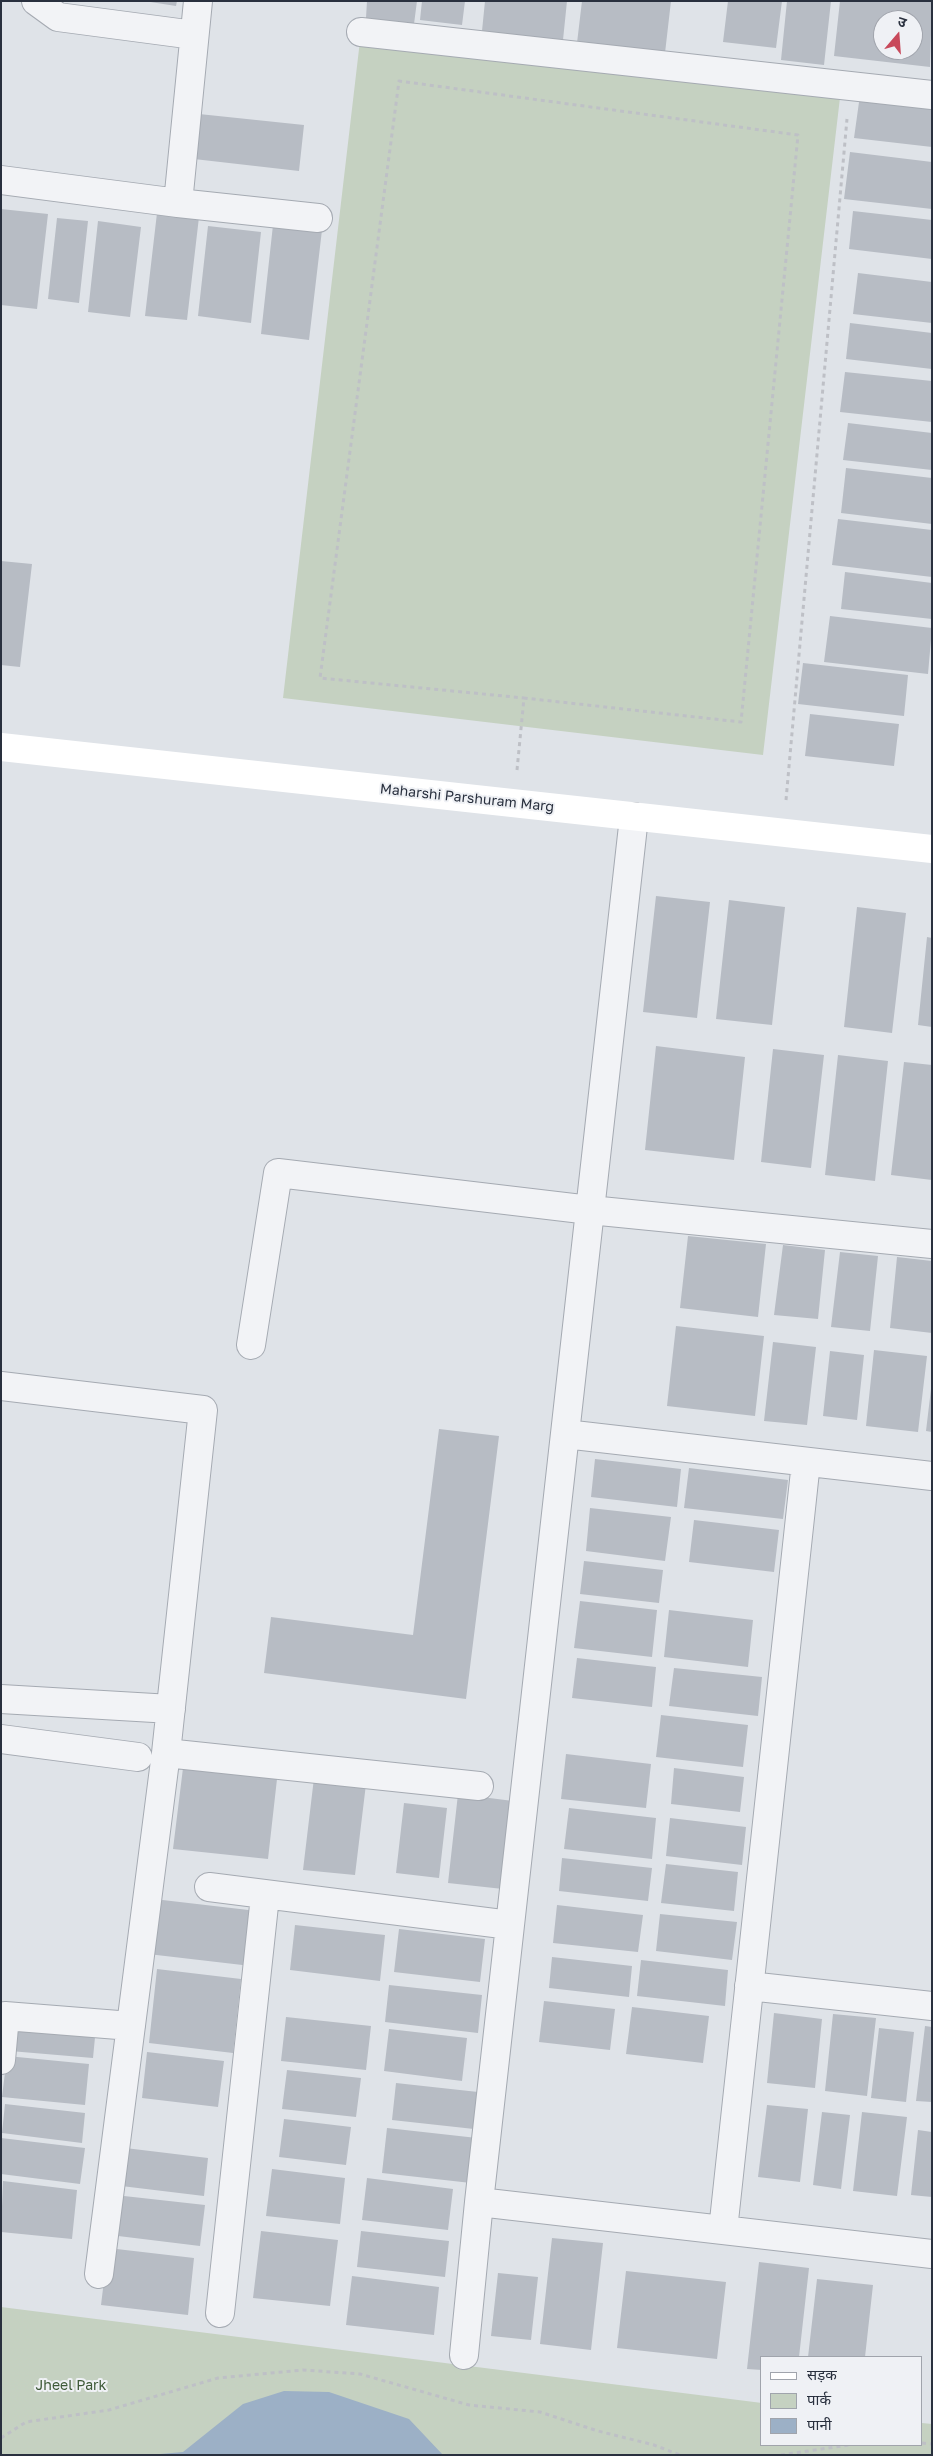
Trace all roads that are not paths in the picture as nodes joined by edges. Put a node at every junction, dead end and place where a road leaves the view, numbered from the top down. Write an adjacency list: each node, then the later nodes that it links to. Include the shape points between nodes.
1 (36, 1): 4 (street, via 58,17)
2 (198, 1): 4 (street)
3 (361, 32): 5 (street)
4 (194, 35): 7 (street)
5 (932, 95)
6 (1, 180): 7 (street)
7 (178, 203): 8 (street)
8 (318, 218)
9 (1, 747): 10 (street, Maharshi Parshuram Marg)
10 (634, 817): 11 (street, Maharshi Parshuram Marg); 12 (street)
11 (932, 850)
12 (590, 1210): 13 (street); 14 (street, via 278,1173); 16 (street)
13 (932, 1244)
14 (251, 1344)
15 (1, 1386): 20 (street, via 203,1410)
16 (565, 1434): 17 (street); 27 (street)
17 (806, 1462): 18 (street); 28 (street)
18 (932, 1476)
19 (1, 1699): 20 (street)
20 (171, 1709): 22 (street)
21 (1, 1739): 23 (street)
22 (166, 1753): 24 (street); 30 (street)
23 (138, 1757)
24 (479, 1786)
25 (209, 1887): 26 (street)
26 (264, 1896): 27 (street); 36 (street)
27 (510, 1925): 32 (street)
28 (749, 1986): 29 (street); 33 (street)
29 (932, 2006)
30 (131, 2026): 31 (street, via 5,2016); 35 (street)
31 (1, 2060)
32 (479, 2202): 33 (street); 37 (street)
33 (723, 2230): 34 (street)
34 (932, 2254)
35 (99, 2274)
36 (220, 2313)
37 (464, 2355)

